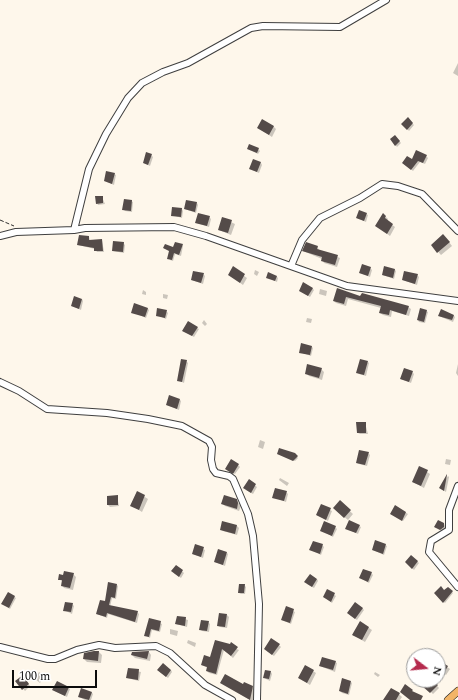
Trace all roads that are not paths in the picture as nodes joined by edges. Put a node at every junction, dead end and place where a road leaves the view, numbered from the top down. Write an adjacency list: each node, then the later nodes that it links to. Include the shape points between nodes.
1 (386, 0): 2 (street, via 340,27 251,28 188,64 163,72 142,83 128,98 89,169)
2 (74, 230): 4 (street, via 25,231); 5 (street, via 117,226 174,227)
3 (458, 231): 5 (street, via 422,194 382,184 320,218 302,240)
4 (0, 236)
5 (291, 266): 6 (street, via 347,286)
6 (458, 301)
7 (0, 382): 13 (street, via 47,409 107,413 182,426 209,441 212,447 213,469 233,479 248,514 253,536 259,604)
8 (458, 486): 9 (street, via 449,510 449,529 431,541 429,552)
9 (458, 587)
10 (0, 647): 12 (street, via 55,659 99,645 115,648 156,646 170,653 208,687)
11 (458, 691): 14 (main road)
12 (232, 700)
13 (257, 700)
14 (448, 700)

